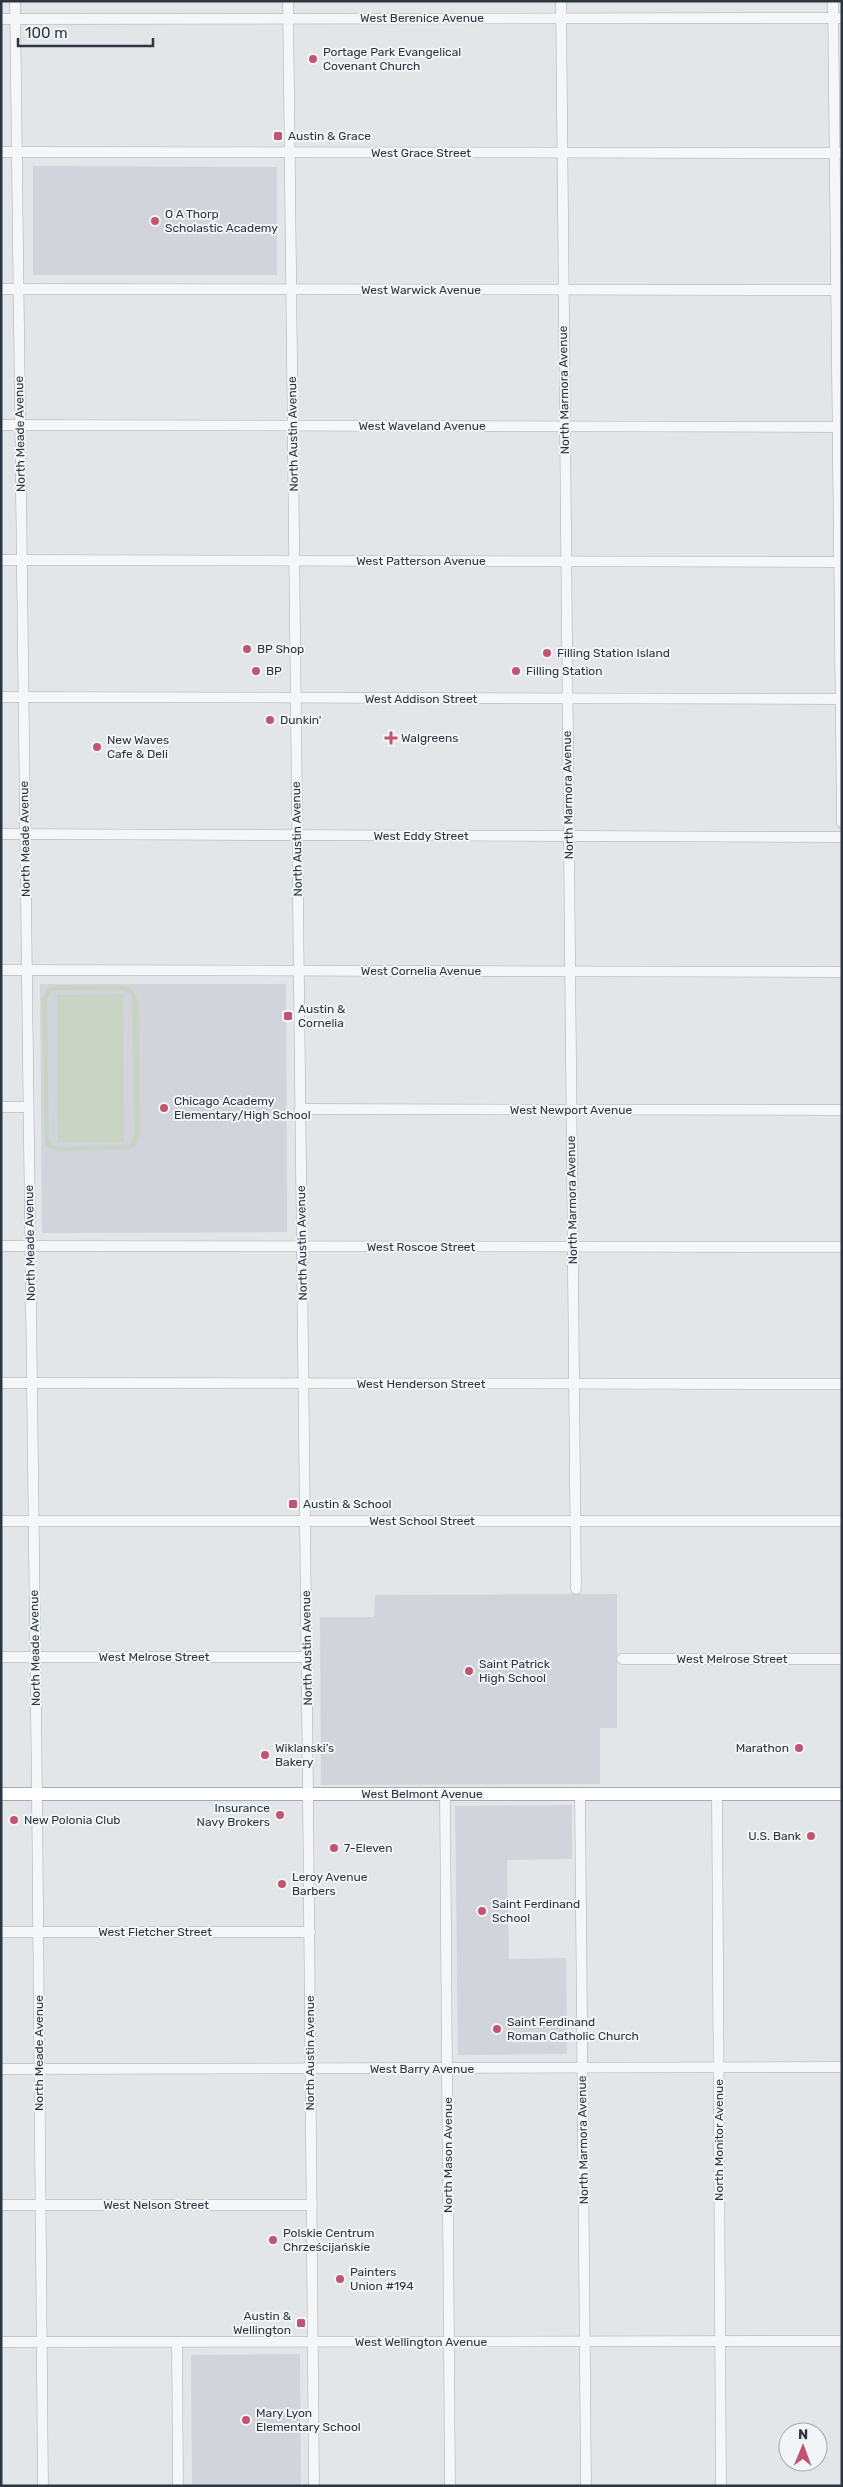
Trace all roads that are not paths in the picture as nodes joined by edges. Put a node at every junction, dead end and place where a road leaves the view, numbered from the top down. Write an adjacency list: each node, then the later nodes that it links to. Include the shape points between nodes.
1 (15, 1): 9 (street, North Meade Avenue)
2 (288, 1): 5 (street, North Austin Avenue)
3 (561, 1): 6 (street, North Marmora Avenue)
4 (833, 1): 7 (street)
5 (288, 18): 6 (street, West Berenice Avenue); 9 (street, West Berenice Avenue); 12 (street, North Austin Avenue)
6 (561, 18): 7 (street, West Berenice Avenue); 13 (street, North Marmora Avenue)
7 (837, 18): 14 (street)
8 (1, 19): 9 (street, West Berenice Avenue)
9 (15, 19): 11 (street, North Meade Avenue)
10 (1, 152): 11 (street, West Grace Street)
11 (17, 152): 12 (street, West Grace Street); 16 (street, North Meade Avenue)
12 (290, 153): 13 (street, West Grace Street); 17 (street, North Austin Avenue)
13 (562, 153): 14 (street, West Grace Street); 18 (street, North Marmora Avenue)
14 (838, 153): 19 (street)
15 (1, 289): 16 (street, West Warwick Avenue)
16 (18, 289): 17 (street, West Warwick Avenue); 21 (street, North Meade Avenue)
17 (291, 290): 18 (street, West Warwick Avenue); 22 (street, North Austin Avenue)
18 (564, 290): 19 (street, West Warwick Avenue); 23 (street, North Marmora Avenue)
19 (839, 290): 24 (street)
20 (1, 425): 21 (street, West Waveland Avenue)
21 (20, 425): 22 (street, West Waveland Avenue); 26 (street, North Meade Avenue)
22 (293, 426): 23 (street, West Waveland Avenue); 27 (street, North Austin Avenue)
23 (565, 426): 24 (street, West Waveland Avenue); 28 (street, North Marmora Avenue)
24 (840, 426): 29 (street)
25 (1, 560): 26 (street, West Patterson Avenue)
26 (21, 560): 27 (street, West Patterson Avenue); 31 (street, North Meade Avenue)
27 (294, 561): 28 (street, West Patterson Avenue); 32 (street, North Austin Avenue)
28 (566, 561): 29 (street, West Patterson Avenue); 34 (street, North Marmora Avenue)
29 (840, 562): 33 (street)
30 (1, 696): 31 (street, West Addison Street)
31 (23, 697): 32 (street, West Addison Street); 37 (street, North Meade Avenue)
32 (296, 698): 34 (street, West Addison Street); 38 (street, North Austin Avenue)
33 (841, 699): 34 (street, West Addison Street); 35 (street)
34 (568, 700): 39 (street, North Marmora Avenue)
35 (842, 823)
36 (1, 834): 37 (street, West Eddy Street)
37 (25, 834): 38 (street, West Eddy Street); 42 (street, North Meade Avenue)
38 (297, 835): 39 (street, West Eddy Street); 43 (street, North Austin Avenue)
39 (569, 836): 40 (street, West Eddy Street); 44 (street, North Marmora Avenue)
40 (842, 837)
41 (1, 970): 42 (street, West Cornelia Avenue)
42 (26, 970): 43 (street, West Cornelia Avenue); 47 (street, North Meade Avenue)
43 (299, 970): 44 (street, West Cornelia Avenue); 48 (street, North Austin Avenue)
44 (570, 972): 45 (street, West Cornelia Avenue); 49 (street, North Marmora Avenue)
45 (842, 972)
46 (1, 1107): 47 (street)
47 (28, 1107): 52 (street, North Meade Avenue)
48 (300, 1109): 49 (street, West Newport Avenue); 53 (street, North Austin Avenue)
49 (571, 1110): 50 (street, West Newport Avenue); 54 (street, North Marmora Avenue)
50 (842, 1110)
51 (1, 1246): 52 (street, West Roscoe Street)
52 (30, 1246): 53 (street, West Roscoe Street); 57 (street, North Meade Avenue)
53 (302, 1247): 54 (street, West Roscoe Street); 58 (street, North Austin Avenue)
54 (573, 1247): 55 (street, West Roscoe Street); 59 (street, North Marmora Avenue)
55 (842, 1247)
56 (1, 1383): 57 (street, West Henderson Street)
57 (32, 1383): 58 (street, West Henderson Street); 62 (street, North Meade Avenue)
58 (304, 1384): 59 (street, West Henderson Street); 63 (street, North Austin Avenue)
59 (574, 1384): 60 (street, West Henderson Street); 64 (street, North Marmora Avenue)
60 (842, 1384)
61 (1, 1520): 62 (street, West School Street)
62 (34, 1520): 63 (street, West School Street); 68 (street, North Meade Avenue)
63 (305, 1521): 64 (street, West School Street); 69 (street, North Austin Avenue)
64 (575, 1521): 65 (street, West School Street); 66 (street, North Marmora Avenue)
65 (842, 1521)
66 (576, 1589)
67 (1, 1657): 68 (street, West Melrose Street)
68 (36, 1657): 69 (street, West Melrose Street); 74 (street, North Meade Avenue)
69 (307, 1657): 75 (street, North Austin Avenue)
70 (622, 1659): 71 (street, West Melrose Street)
71 (842, 1659)
72 (445, 1793): 75 (main road, West Belmont Avenue); 76 (main road, West Belmont Avenue); 87 (street, North Mason Avenue)
73 (1, 1794): 74 (main road, West Belmont Avenue)
74 (37, 1794): 75 (main road, West Belmont Avenue); 80 (street, North Meade Avenue)
75 (308, 1794): 81 (street, North Austin Avenue)
76 (580, 1794): 77 (main road, West Belmont Avenue); 88 (street, North Marmora Avenue)
77 (717, 1794): 78 (main road, West Belmont Avenue); 83 (street, North Monitor Avenue)
78 (842, 1794)
79 (1, 1932): 80 (street, West Fletcher Street)
80 (38, 1932): 81 (street, West Fletcher Street); 85 (street, North Meade Avenue)
81 (310, 1932): 86 (street, North Austin Avenue)
82 (842, 2067): 83 (street, West Barry Avenue)
83 (719, 2068): 88 (street, West Barry Avenue); 92 (street, North Monitor Avenue)
84 (1, 2069): 85 (street, West Barry Avenue)
85 (39, 2069): 86 (street, West Barry Avenue); 90 (street, North Meade Avenue)
86 (311, 2069): 87 (street, West Barry Avenue); 91 (street, North Austin Avenue)
87 (447, 2069): 88 (street, West Barry Avenue); 98 (street, North Mason Avenue)
88 (582, 2069): 99 (street, North Marmora Avenue)
89 (1, 2205): 90 (street, West Nelson Street)
90 (40, 2205): 91 (street, West Nelson Street); 95 (street, North Meade Avenue)
91 (312, 2205): 97 (street, North Austin Avenue)
92 (720, 2341): 93 (street, West Wellington Avenue); 99 (street, West Wellington Avenue); 105 (street, North Monitor Avenue)
93 (842, 2341)
94 (1, 2342): 95 (street, West Wellington Avenue)
95 (42, 2342): 96 (street, West Wellington Avenue); 100 (street, North Meade Avenue)
96 (177, 2342): 97 (street, West Wellington Avenue); 101 (street)
97 (313, 2342): 98 (street, West Wellington Avenue); 102 (street, North Austin Avenue)
98 (449, 2342): 99 (street, West Wellington Avenue); 103 (street, North Mason Avenue)
99 (584, 2342): 104 (street, North Marmora Avenue)
100 (43, 2486)
101 (178, 2486)
102 (314, 2486)
103 (450, 2486)
104 (586, 2486)
105 (721, 2486)

